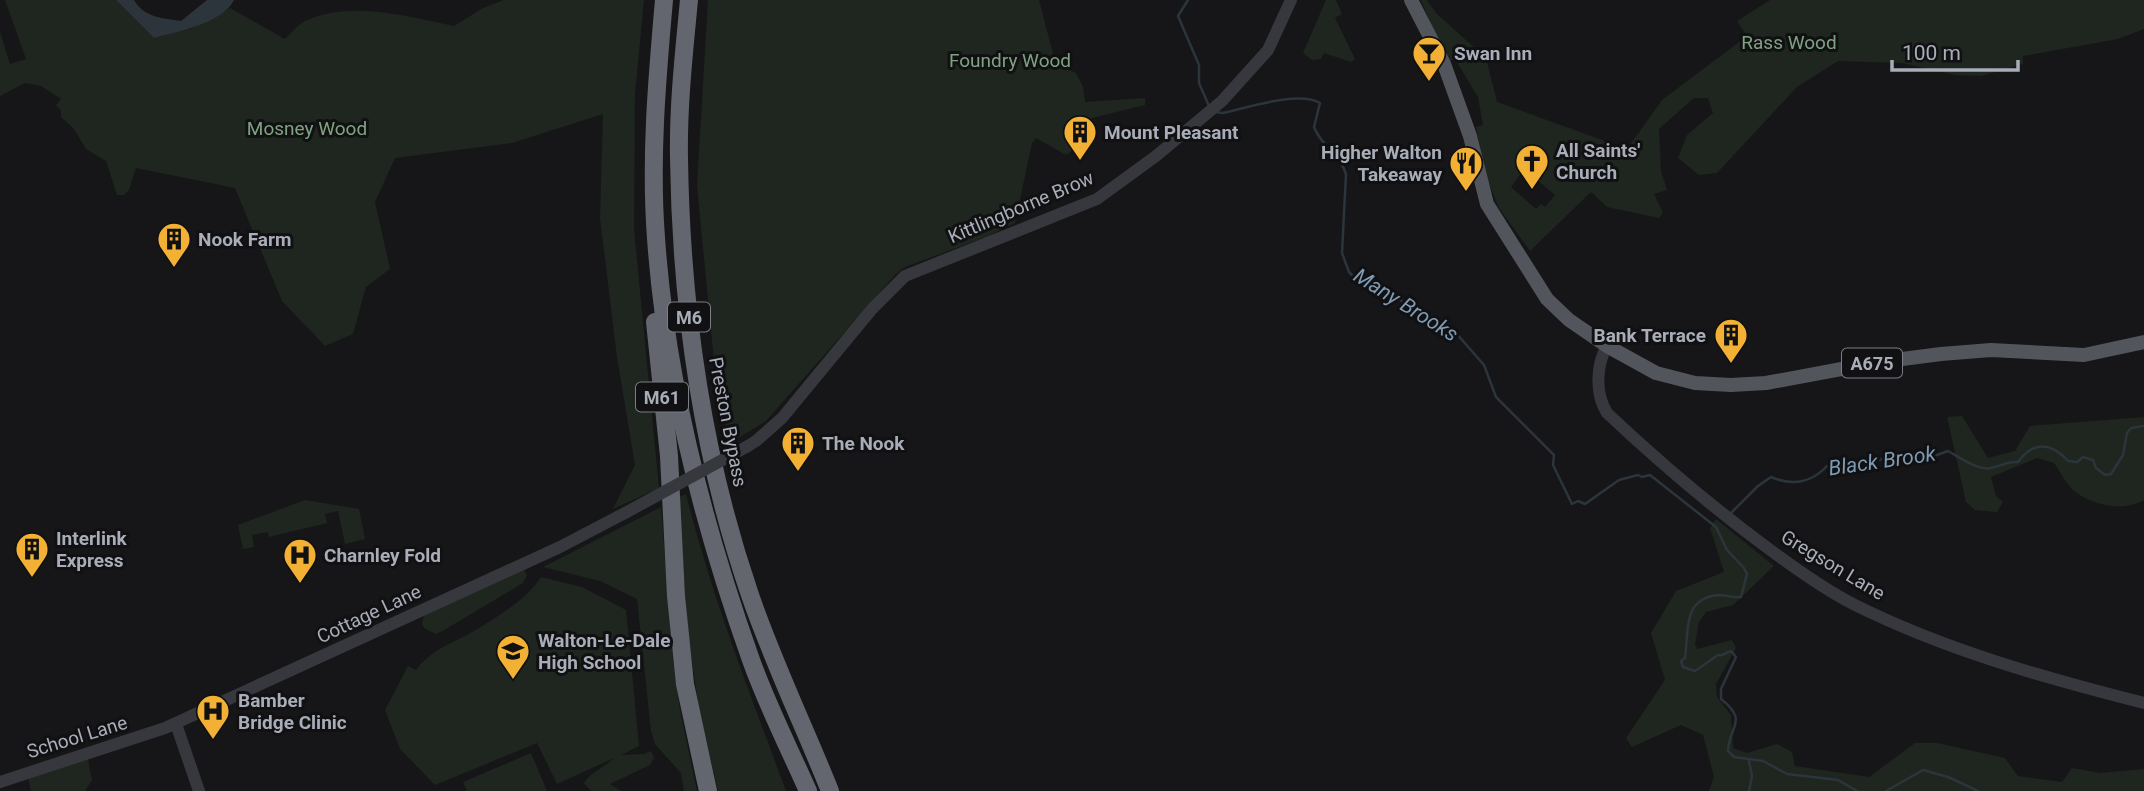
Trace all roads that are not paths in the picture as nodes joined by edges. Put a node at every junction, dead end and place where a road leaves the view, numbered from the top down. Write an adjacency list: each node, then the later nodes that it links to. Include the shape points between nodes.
1 (653, 0): 14 (highway, M61, via 644,108 647,243 669,456 685,684)
2 (664, 0): 15 (highway, M6, via 654,182 670,352 710,535 752,662)
3 (689, 0): 9 (highway, Preston Bypass / M6, via 679,157 684,280 706,428 723,503)
4 (1291, 0): 8 (street, Kittlingborne Brow, bridge, via 1268,50 1214,107 1156,156 1097,199 905,276 782,418 752,443)
5 (1411, 0): 7 (main road, A675, via 1444,64 1470,135 1487,204 1547,299)
6 (2144, 342): 7 (main road, A675, via 2084,355 1991,349 1731,385 1695,383 1656,373)
7 (1607, 346): 10 (street, Gregson Lane, via 1599,376 1607,413 1745,532 1830,591 1920,635)
8 (625, 513): 11 (street, Cottage Lane, via 561,547)
9 (761, 626): 16 (highway, Preston Bypass / M6); 17 (highway, via 822,742)
10 (2144, 703)
11 (171, 726): 12 (street, School Lane); 13 (street)
12 (0, 782)
13 (199, 791)
14 (708, 791)
15 (808, 791)
16 (830, 791)
17 (842, 791)

